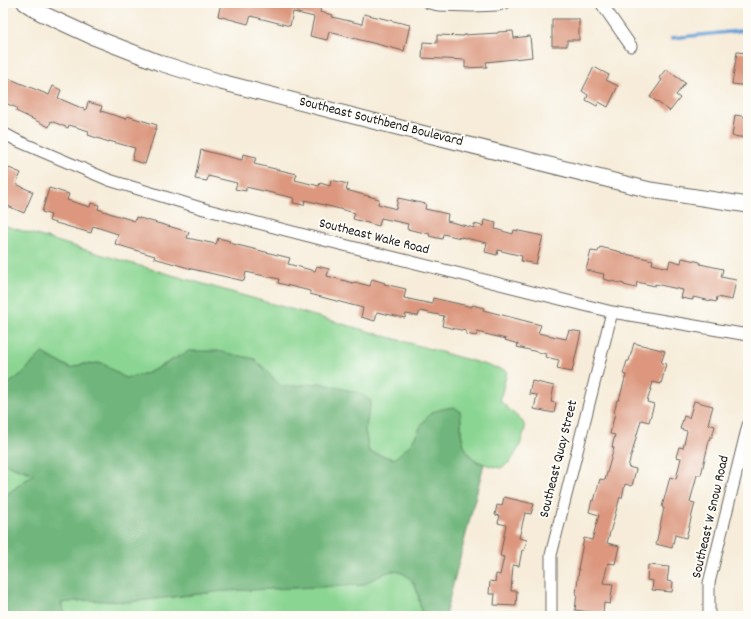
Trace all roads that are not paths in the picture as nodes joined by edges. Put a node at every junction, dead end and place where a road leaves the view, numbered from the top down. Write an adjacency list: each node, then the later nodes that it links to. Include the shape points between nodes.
1 (25, 3): 7 (street, Southeast Southbend Boulevard, via 91,36 160,63 221,82 650,190)
2 (429, 3): 3 (street, via 438,6)
3 (505, 3)
4 (601, 3): 5 (street)
5 (631, 46)
6 (3, 133): 8 (street, Southeast Wake Road, via 109,180 204,209)
7 (748, 206)
8 (612, 312): 9 (street, Southeast Wake Road); 11 (street, Southeast Quay Street, via 551,555)
9 (748, 335)
10 (748, 425): 12 (street, Southeast W Snow Road, via 710,583)
11 (551, 616)
12 (709, 616)

